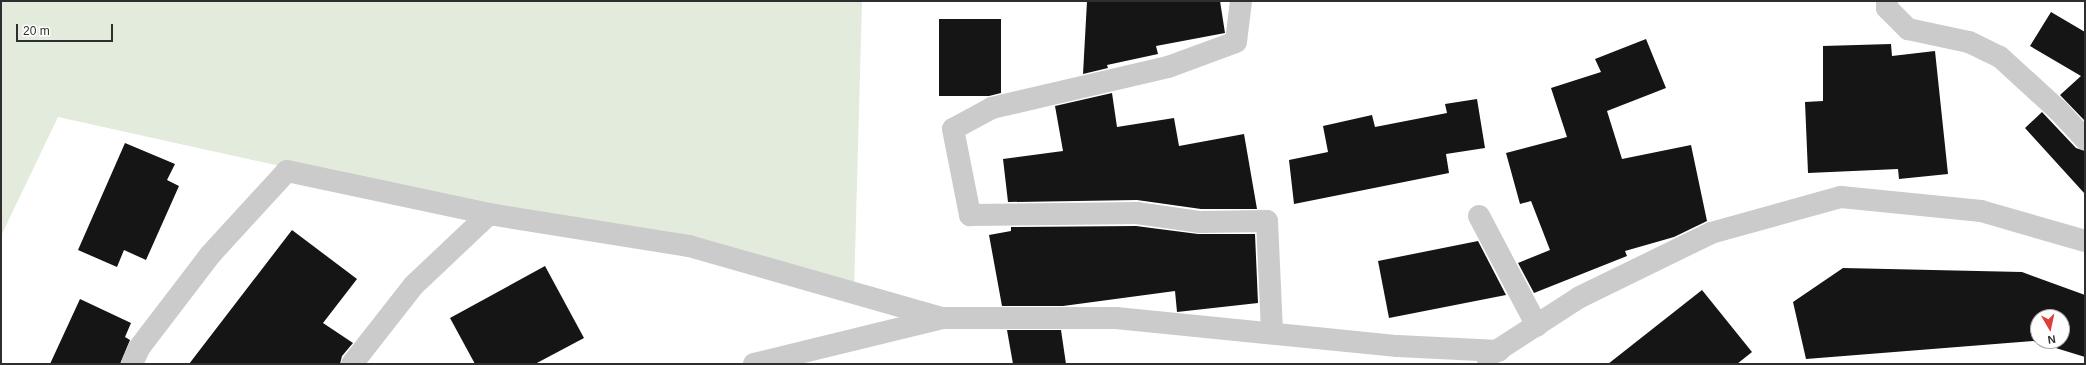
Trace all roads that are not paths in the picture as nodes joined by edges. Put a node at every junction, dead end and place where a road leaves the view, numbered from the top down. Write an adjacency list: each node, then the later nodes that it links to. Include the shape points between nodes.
1 (1241, 1): 9 (street, via 1236,42 1168,67 992,108 953,129 970,215 1137,213 1200,222 1267,221)
2 (1887, 1): 3 (street, via 1887,8 1908,29 1969,42 2000,57 2058,110)
3 (2085, 139)
4 (489, 214): 7 (street, via 689,246); 11 (street, via 287,171 210,255 139,348); 12 (street, via 414,285)
5 (1479, 216): 8 (street)
6 (2085, 241): 8 (street, via 1981,211 1842,197 1711,233 1580,297)
7 (942, 318): 9 (street, via 1116,318); 13 (street)
8 (1537, 326): 10 (street)
9 (1272, 332): 10 (street)
10 (1502, 357): 14 (street)
11 (132, 364)
12 (352, 364)
13 (754, 364)
14 (1474, 364)

